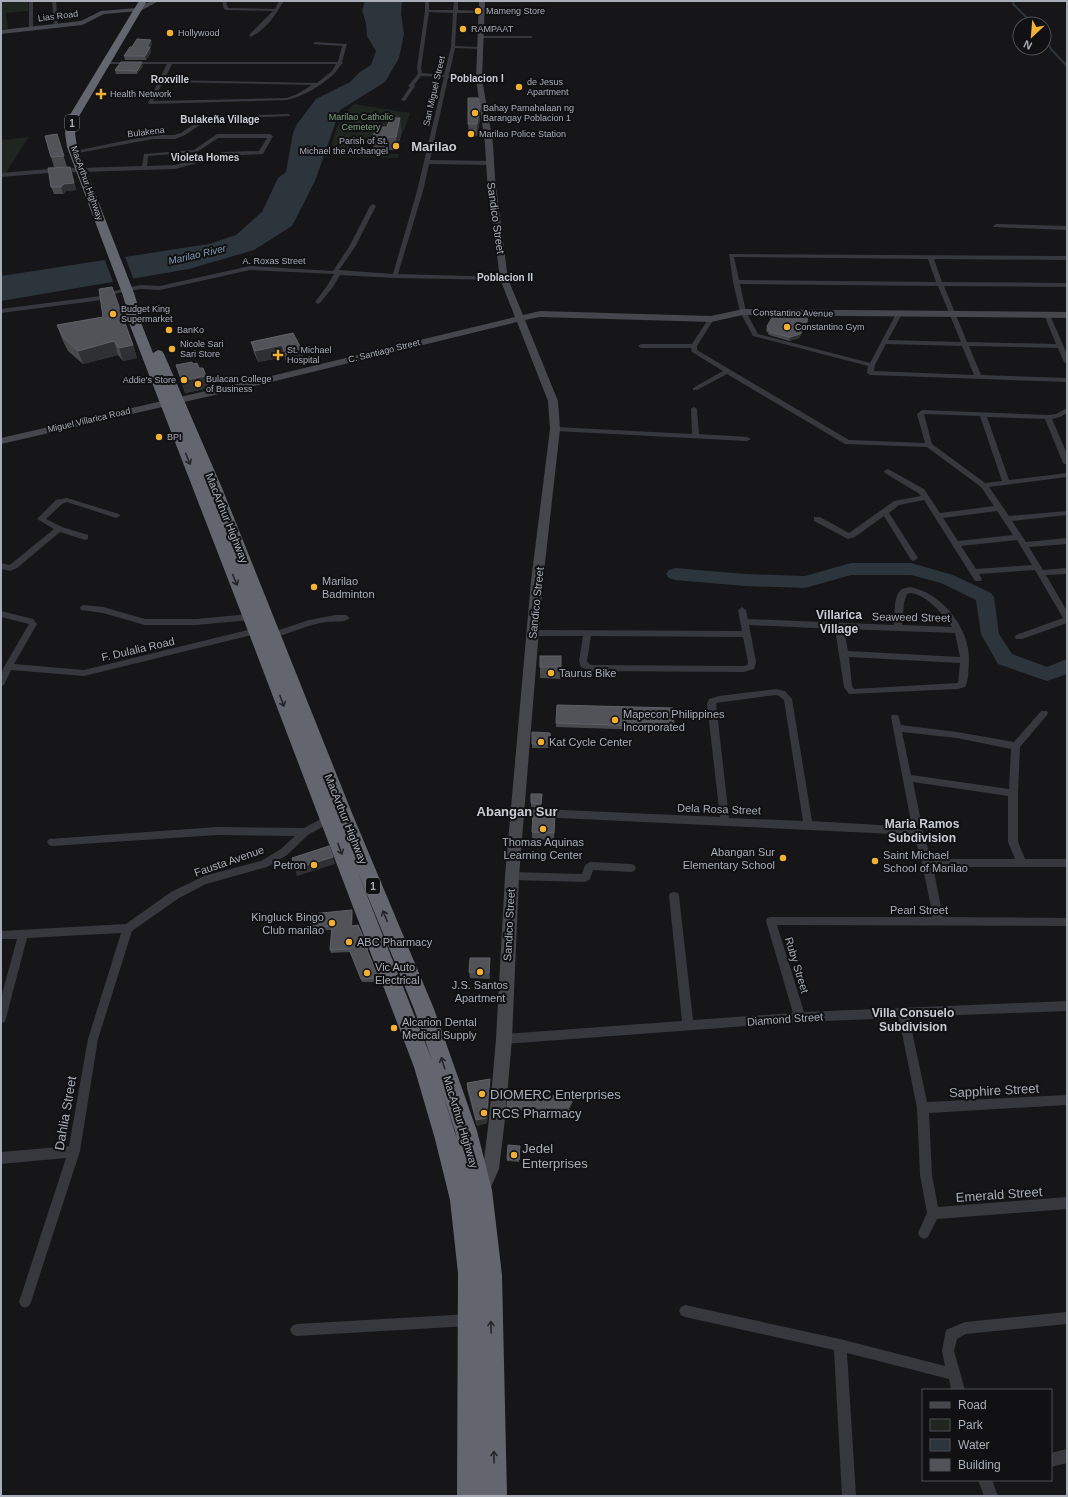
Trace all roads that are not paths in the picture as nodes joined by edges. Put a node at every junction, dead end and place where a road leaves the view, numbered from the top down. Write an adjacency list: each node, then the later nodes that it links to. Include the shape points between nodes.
1 (31, 1): 17 (street)
2 (54, 1): 16 (street)
3 (156, 1): 10 (main road)
4 (224, 1): 11 (street, via 226,9)
5 (255, 1): 11 (street)
6 (427, 1): 13 (street)
7 (456, 1): 14 (street, San Miguel Street)
8 (482, 1): 15 (main road, Sandico Street)
9 (281, 2): 12 (street)
10 (140, 5): 16 (main road, Lias Road, via 105,11 84,22); 25 (highway, MacArthur Highway / 1)
11 (254, 9): 12 (street)
12 (277, 10): 19 (street)
13 (427, 11): 14 (street); 28 (street)
14 (455, 11): 15 (street); 23 (street, San Miguel Street)
15 (482, 12): 20 (main road, Sandico Street)
16 (56, 26): 17 (main road, Lias Road)
17 (31, 28): 18 (main road, Lias Road)
18 (1, 32)
19 (251, 36)
20 (481, 37): 21 (street); 24 (main road, Sandico Street)
21 (531, 37)
22 (316, 43): 26 (street, via 345,45)
23 (453, 47): 24 (street); 29 (street, San Miguel Street)
24 (480, 48): 30 (main road, Sandico Street)
25 (105, 63): 27 (street); 35 (highway, MacArthur Highway / 1, via 73,118 70,133)
26 (341, 63): 27 (street); 32 (street, via 333,74)
27 (170, 64): 31 (street)
28 (420, 74): 29 (street); 33 (street)
29 (447, 77): 30 (street); 36 (street, San Miguel Street)
30 (479, 79): 37 (main road, Sandico Street)
31 (162, 81): 32 (street); 32 (street, via 150,103 287,99)
32 (318, 84)
33 (403, 100)
34 (288, 115): 35 (street, Bulakena, via 213,118 201,122 179,136)
35 (73, 152): 39 (highway, MacArthur Highway / 1)
36 (426, 162): 37 (street); 47 (street, San Miguel Street)
37 (490, 164): 48 (main road, Sandico Street)
38 (144, 169): 38 (street, via 175,168 223,154 261,153 270,136 217,136 195,152 146,155); 39 (street)
39 (81, 171): 40 (street); 72 (highway, MacArthur Highway / 1, via 130,300 130,310)
40 (1, 175)
41 (373, 206): 46 (street)
42 (996, 226): 43 (street)
43 (1067, 228)
44 (930, 257): 45 (street); 49 (street, via 731,255); 50 (street)
45 (1067, 258)
46 (337, 272): 47 (street, A. Roxas Street); 52 (street, via 330,287); 53 (street, A. Roxas Street, via 250,268 160,288 140,287 102,298)
47 (395, 276): 48 (street, A. Roxas Street)
48 (504, 279): 59 (main road, Sandico Street)
49 (736, 282): 50 (street); 54 (street)
50 (940, 284): 51 (street); 55 (street)
51 (1067, 285)
52 (318, 302)
53 (1, 310)
54 (743, 312): 56 (main road, Constantino Avenue); 60 (main road, Constantino Avenue); 67 (street, via 756,335)
55 (952, 313): 56 (main road, Constantino Avenue); 57 (main road, Constantino Avenue); 62 (street)
56 (899, 314): 61 (street)
57 (1047, 314): 58 (main road, Constantino Avenue); 65 (street)
58 (1067, 315)
59 (520, 319): 60 (main road, Constantino Avenue, via 540,314); 72 (main road, C. Santiago Street); 77 (main road, Sandico Street, via 553,401)
60 (711, 319): 64 (street)
61 (884, 342): 62 (street); 67 (street)
62 (966, 345): 65 (street); 69 (street)
63 (642, 346): 64 (street)
64 (694, 346): 68 (street, via 694,351)
65 (1060, 346): 66 (street)
66 (1067, 362)
67 (872, 365): 69 (street, via 870,373)
68 (727, 370): 71 (street); 81 (street, via 847,442)
69 (978, 376): 70 (street)
70 (1067, 380)
71 (695, 389)
72 (172, 402): 80 (main road, Miguel Villarica Road); 112 (highway, MacArthur Highway / 1)
73 (694, 408): 78 (street)
74 (1067, 410): 76 (street, via 1058,416)
75 (983, 414): 76 (street); 81 (street, via 922,412 920,414); 85 (street)
76 (1048, 417): 82 (street)
77 (555, 430): 78 (street); 115 (main road, Sandico Street)
78 (696, 437): 79 (street)
79 (747, 439)
80 (1, 441)
81 (929, 445): 86 (street)
82 (1067, 463)
83 (888, 471): 87 (street, via 921,491)
84 (1067, 475): 85 (street)
85 (1006, 483): 86 (street)
86 (984, 485): 88 (street)
87 (926, 497): 89 (street, via 897,503); 92 (street)
88 (999, 508): 92 (street); 94 (street)
89 (884, 512): 93 (street, via 848,536); 101 (street)
90 (1067, 513): 94 (street)
91 (116, 516): 95 (street, via 63,500 41,519)
92 (938, 516): 99 (street)
93 (817, 519)
94 (1007, 519): 97 (street)
95 (59, 529): 96 (street); 102 (street, via 14,566)
96 (85, 537)
97 (1018, 537): 99 (street); 100 (street)
98 (1067, 541): 100 (street)
99 (956, 544): 103 (street, via 976,576)
100 (1024, 545): 103 (street)
101 (914, 558)
102 (1, 566)
103 (1040, 570): 104 (street); 109 (street)
104 (1067, 571)
105 (84, 608): 112 (street, via 103,610 145,622 196,622)
106 (742, 610): 110 (street)
107 (1, 614): 121 (street, via 33,624)
108 (346, 618): 112 (street)
109 (1067, 619): 118 (street)
110 (744, 622): 111 (street, Seaweed Street); 117 (street)
111 (839, 626): 113 (street, Seaweed Street); 119 (street)
112 (263, 628): 121 (street, F. Dulalia Road, via 84,673); 130 (highway, MacArthur Highway / 1)
113 (898, 628): 114 (street, Seaweed Street); 114 (street, via 903,593 914,591 937,602)
114 (958, 630): 120 (street)
115 (532, 633): 116 (street); 129 (main road, Sandico Street)
116 (587, 634): 117 (street); 117 (street, via 583,661 584,665 590,668 744,669 751,667 752,662)
117 (746, 634)
118 (1019, 637)
119 (844, 654): 120 (street); 120 (street, via 848,687 852,692 960,686 963,683)
120 (965, 660)
121 (8, 668): 122 (street)
122 (1, 683)
123 (1044, 713): 126 (street)
124 (896, 717): 125 (street)
125 (898, 728): 126 (street, via 958,735); 127 (street)
126 (1016, 746): 128 (street)
127 (907, 778): 128 (street); 133 (street)
128 (1013, 793): 136 (street, via 1013,842)
129 (518, 812): 131 (street, Dela Rosa Street); 140 (main road, Sandico Street)
130 (336, 816): 134 (street, Fausta Avenue); 159 (highway, MacArthur Highway / 1, one-way to 130, via 466,1131 437,1045); 160 (highway, MacArthur Highway / 1, one-way to 160, via 424,1067)
131 (725, 821): 132 (street, Dela Rosa Street); 132 (street, via 712,701 776,692 782,693 788,699)
132 (808, 825): 133 (street, Dela Rosa Street)
133 (918, 831): 137 (street)
134 (305, 832): 135 (street, via 217,831); 145 (street, Fausta Avenue, via 284,852 264,864 204,880 176,895)
135 (52, 842)
136 (1021, 862): 137 (street); 138 (street)
137 (927, 863): 143 (street)
138 (1067, 863)
139 (631, 868): 140 (street, via 592,866 588,868 585,878)
140 (512, 876): 154 (main road, Sandico Street)
141 (674, 896): 153 (street)
142 (770, 921): 143 (street, Pearl Street); 151 (street, Ruby Street)
143 (939, 922): 144 (street, Pearl Street)
144 (1067, 922)
145 (128, 928): 146 (street); 157 (street, Dahlia Street, via 93,1039)
146 (23, 934): 147 (street); 148 (street)
147 (1, 935)
148 (3, 1005): 152 (street)
149 (1067, 1006): 150 (street, Diamond Street)
150 (903, 1012): 151 (street, Diamond Street); 156 (street)
151 (800, 1017): 153 (street, Diamond Street)
152 (1, 1018)
153 (688, 1026): 154 (street, Diamond Street)
154 (504, 1039): 159 (main road, Sandico Street, via 492,1169)
155 (1067, 1100): 156 (street, Sapphire Street)
156 (923, 1108): 162 (street, via 926,1175)
157 (74, 1151): 158 (street); 164 (street, Dahlia Street)
158 (1, 1158)
159 (481, 1190): 160 (main road); 176 (highway, MacArthur Highway / 1, one-way to 159, via 490,1275)
160 (461, 1200): 167 (highway, MacArthur Highway / 1, via 470,1273)
161 (1067, 1203): 162 (street, Emerald Street)
162 (933, 1213): 163 (street)
163 (924, 1233)
164 (25, 1302)
165 (685, 1311): 169 (street)
166 (1067, 1318): 170 (street, via 965,1328 951,1335 948,1351)
167 (470, 1320): 168 (street); 175 (highway, MacArthur Highway / 1)
168 (296, 1330)
169 (840, 1345): 170 (street); 177 (street)
170 (953, 1374): 171 (street)
171 (958, 1389)
172 (1067, 1456): 173 (street)
173 (1052, 1460)
174 (986, 1481): 178 (street)
175 (470, 1496)
176 (494, 1496)
177 (849, 1496)
178 (991, 1496)

